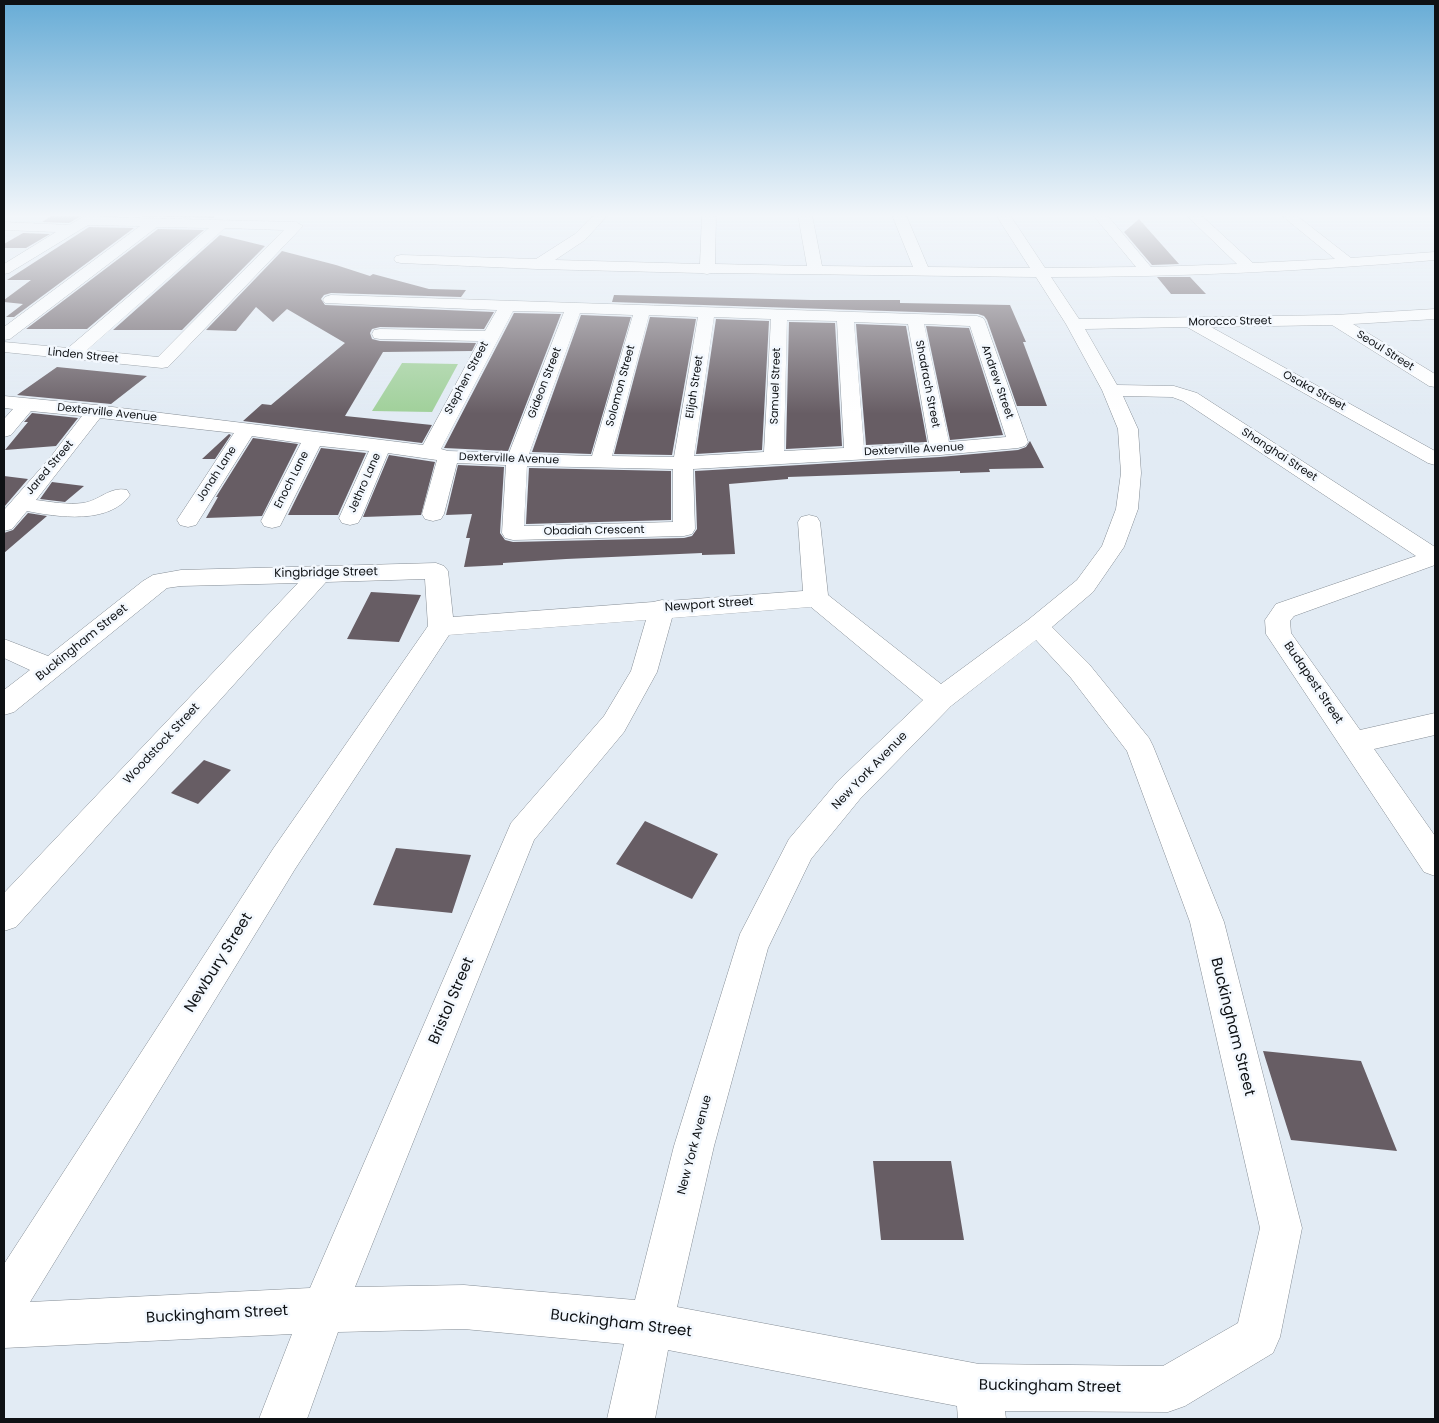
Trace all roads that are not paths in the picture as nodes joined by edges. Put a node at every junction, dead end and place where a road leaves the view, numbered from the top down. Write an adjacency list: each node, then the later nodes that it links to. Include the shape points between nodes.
1 (75, 281): 18 (street)
2 (155, 281): 21 (street)
3 (242, 281): 21 (street, Linden Street, via 162,363)
4 (1046, 281): 16 (street, New York Avenue)
5 (331, 300): 6 (street)
6 (508, 305): 7 (street); 19 (street, Stephen Street)
7 (574, 307): 8 (street); 36 (street, Gideon Street)
8 (642, 310): 9 (street); 38 (street, Solomon Street)
9 (706, 312): 11 (street); 39 (street, Elijah Street)
10 (1435, 314): 14 (street, Morocco Street)
11 (778, 316): 12 (street); 35 (street, Samuel Street)
12 (844, 317): 13 (street); 33 (street)
13 (915, 319): 30 (street, Andrew Street, via 977,321); 32 (street, Shadrach Street)
14 (1335, 320): 15 (street, Morocco Street); 22 (street, Seoul Street)
15 (1192, 323): 16 (street, Morocco Street); 37 (street, Osaka Street)
16 (1074, 324): 23 (street, New York Avenue)
17 (380, 334): 19 (street)
18 (4, 335)
19 (490, 336): 34 (street, Stephen Street)
20 (4, 347): 21 (street, Linden Street)
21 (70, 355)
22 (1435, 382)
23 (1111, 390): 48 (street, Shanghai Street, via 1174,392 1190,398); 53 (street, New York Avenue, via 1128,429 1131,473 1127,509 1114,547 1086,586)
24 (4, 402): 25 (street, Dexterville Avenue)
25 (26, 404): 26 (street, Dexterville Avenue); 28 (street)
26 (96, 411): 27 (street, Dexterville Avenue); 41 (street, Jared Street, via 56,464)
27 (247, 429): 29 (street, Dexterville Avenue); 44 (street, Jonah Lane)
28 (4, 431)
29 (313, 439): 31 (street, Dexterville Avenue); 45 (street, Enoch Lane)
30 (1018, 442): 32 (street, Dexterville Avenue)
31 (381, 447): 34 (street, Dexterville Avenue); 43 (street, Jethro Lane)
32 (940, 450): 33 (street, Dexterville Avenue)
33 (854, 453): 35 (street, Dexterville Avenue)
34 (438, 454): 36 (street, Dexterville Avenue); 42 (street, Stephen Street)
35 (774, 457): 39 (street, Dexterville Avenue)
36 (517, 458): 38 (street, Dexterville Avenue); 39 (street, Obadiah Crescent, via 513,533 684,530)
37 (1435, 459)
38 (600, 462): 39 (street, Dexterville Avenue)
39 (683, 463)
40 (119, 494): 41 (street, via 106,505 77,511)
41 (20, 503): 47 (street, Jared Street)
42 (433, 514)
43 (350, 518)
44 (188, 520)
45 (272, 520)
46 (809, 522): 51 (street)
47 (4, 524)
48 (1435, 557): 60 (street, Budapest Street, via 1285,610 1277,620 1279,634)
49 (321, 573): 50 (street, Kingbridge Street); 54 (street, Kingbridge Street, via 436,571); 62 (street, Woodstock Street)
50 (161, 581): 56 (street, Buckingham Street)
51 (816, 598): 52 (street, Newport Street); 57 (street)
52 (662, 608): 54 (street, Newport Street); 64 (street, Bristol Street, via 644,672 614,724 522,832)
53 (1037, 626): 57 (street, New York Avenue); 67 (street, Buckingham Street, via 1080,671 1138,746 1207,922 1281,1228 1258,1337 1168,1389)
54 (441, 627): 63 (street, Newbury Street, via 284,859)
55 (4, 648): 56 (street)
56 (52, 668): 58 (street, Buckingham Street)
57 (941, 699): 65 (street, New York Avenue, via 848,790 800,849 752,946 694,1146)
58 (4, 705)
59 (1435, 724): 60 (street)
60 (1353, 743): 61 (street, Budapest Street)
61 (1435, 862)
62 (4, 916)
63 (4, 1304)
64 (323, 1310): 65 (street, Buckingham Street, via 464,1307); 66 (street, Buckingham Street); 68 (street, Bristol Street)
65 (651, 1324): 67 (street, Buckingham Street); 69 (street, New York Avenue)
66 (4, 1326)
67 (981, 1403)
68 (283, 1419)
69 (631, 1419)

